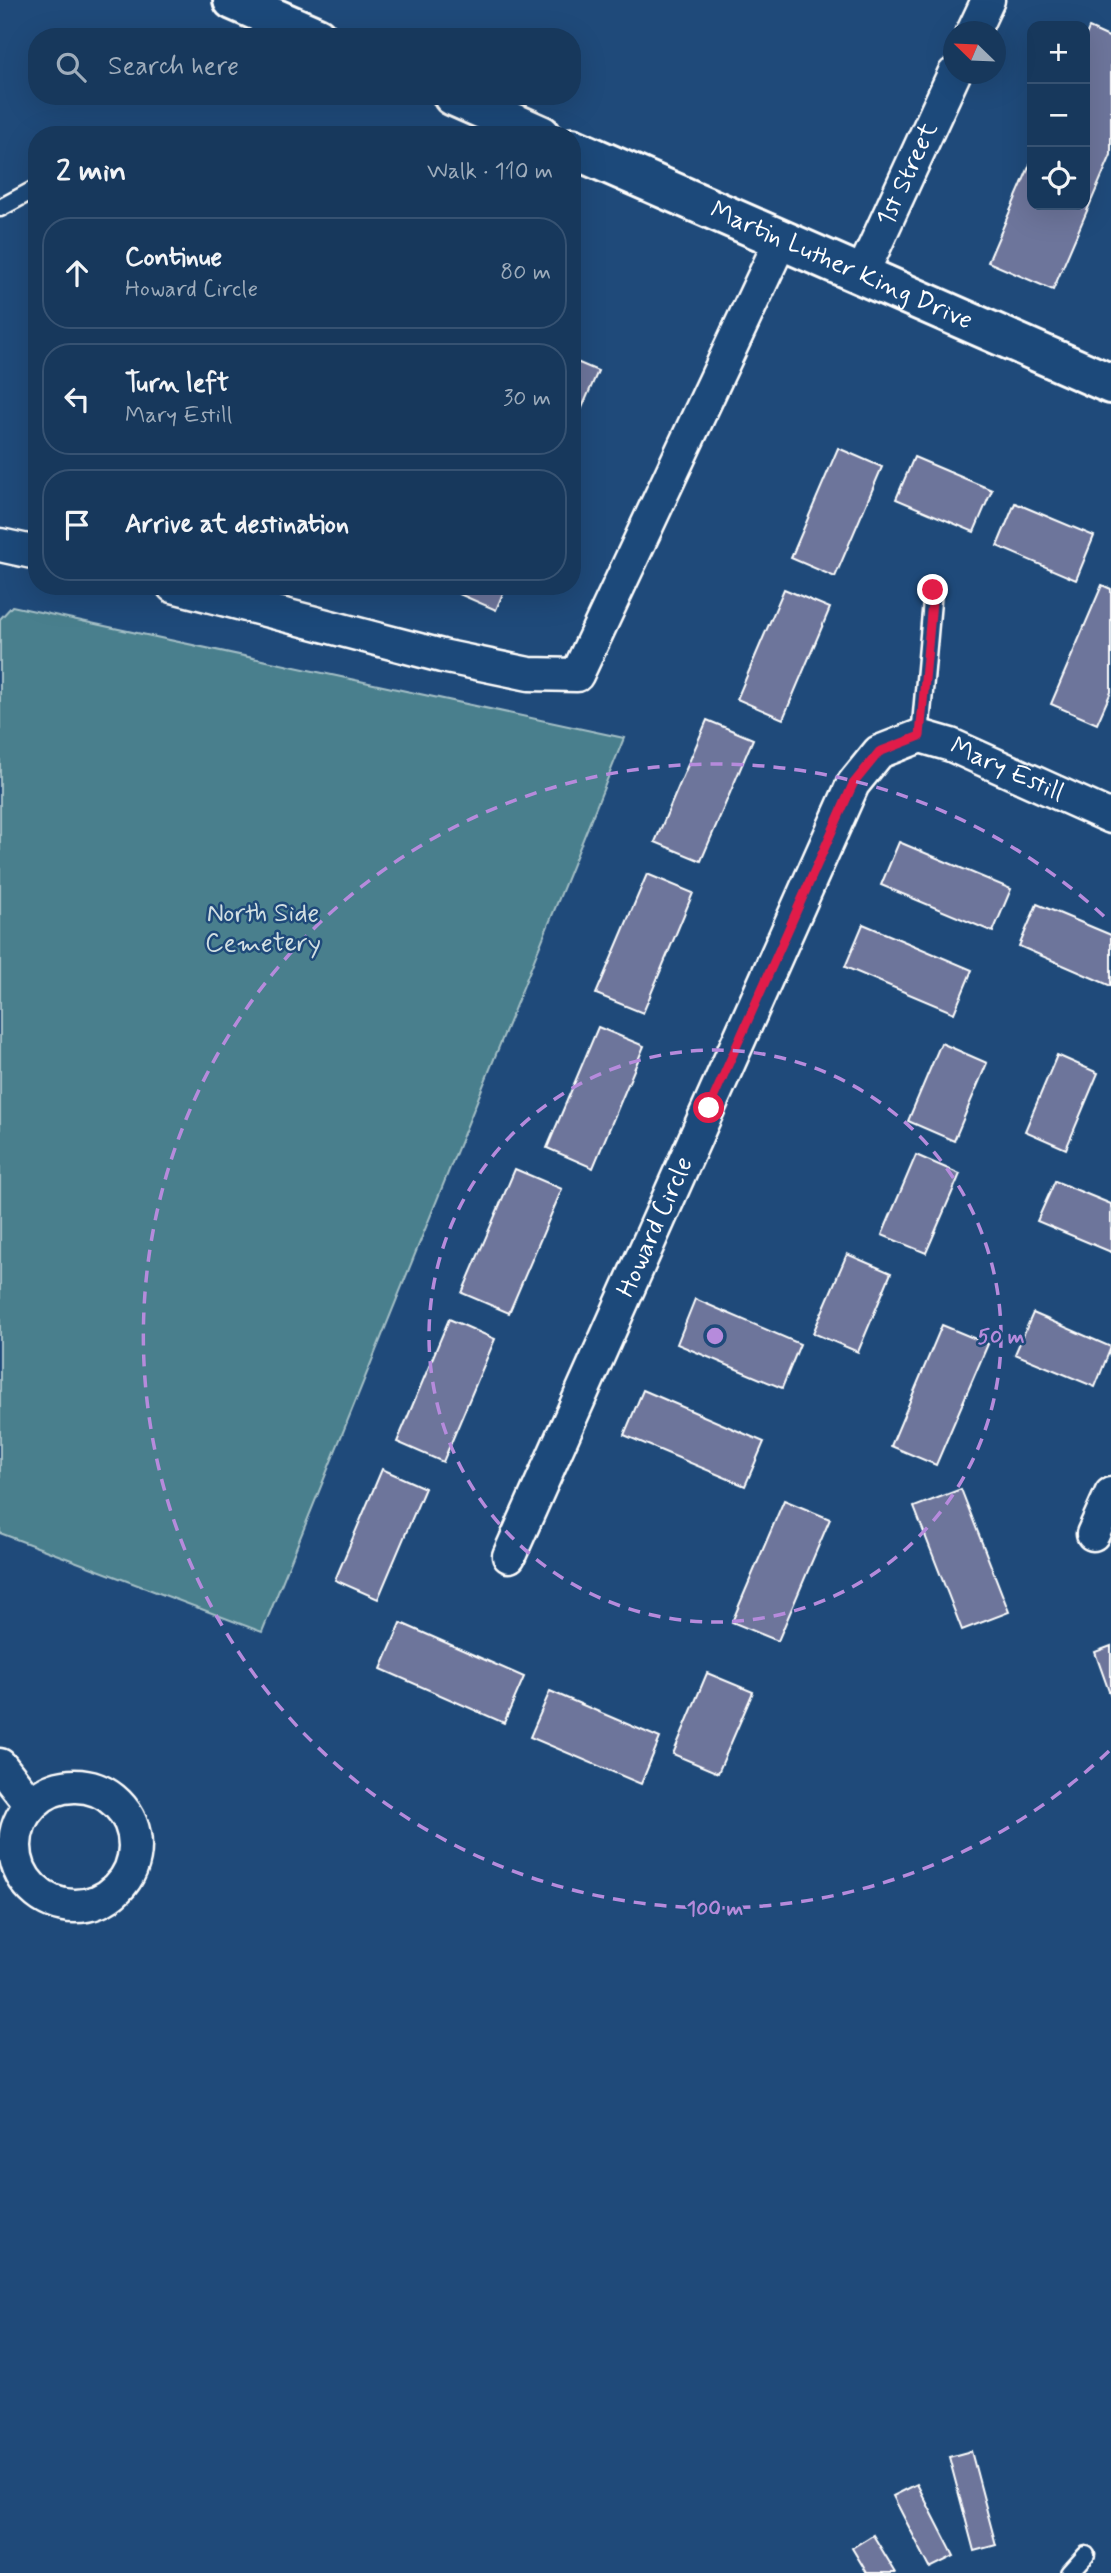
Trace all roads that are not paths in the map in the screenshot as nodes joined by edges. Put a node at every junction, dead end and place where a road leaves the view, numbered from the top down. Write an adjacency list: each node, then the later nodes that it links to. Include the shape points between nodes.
1 (233, 0): 4 (street)
2 (988, 0): 3 (street)
3 (978, 21)
4 (297, 28)
5 (949, 84): 12 (street, 1st Street)
6 (471, 105): 7 (street)
7 (512, 126)
8 (581, 152): 11 (street, Martin Luther King Drive)
9 (28, 193): 10 (lane)
10 (0, 208)
11 (781, 240): 12 (street, Martin Luther King Drive); 17 (street, via 577,675 530,674 442,656)
12 (861, 276): 13 (street, Martin Luther King Drive)
13 (1111, 384)
14 (0, 545): 15 (street)
15 (28, 551)
16 (933, 590): 18 (lane, Mary Estill)
17 (208, 595)
18 (920, 736): 19 (street, Mary Estill); 22 (street, Howard Circle, via 879,752 853,784)
19 (1111, 817)
20 (1111, 1494): 21 (street)
21 (1093, 1534)
22 (509, 1556)
23 (0, 1765): 24 (street)
24 (31, 1805)
25 (1086, 2555): 26 (lane)
26 (1070, 2573)

